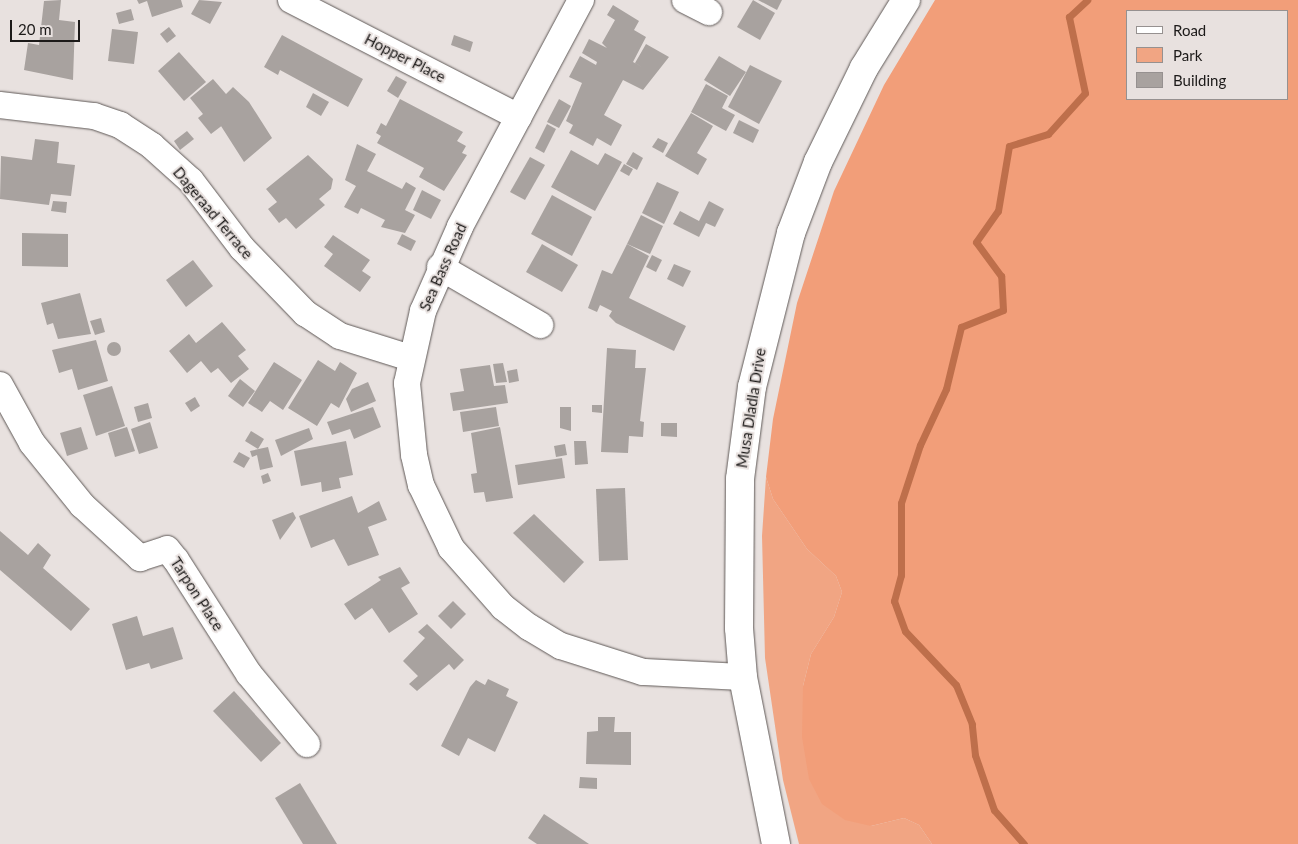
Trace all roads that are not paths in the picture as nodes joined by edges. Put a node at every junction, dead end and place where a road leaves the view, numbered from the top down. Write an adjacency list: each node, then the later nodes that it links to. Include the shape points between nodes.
1 (291, 0): 7 (street, Hopper Place)
2 (581, 0): 7 (street, Sea Bass Road)
3 (685, 0): 5 (street)
4 (906, 0): 12 (street, Musa Dladla Drive, via 864,68 818,162 774,293 752,387 740,479 737,572)
5 (709, 12)
6 (0, 105): 10 (street, Dageraad Terrace, via 94,116 120,124 152,146 191,181 242,248 305,313 340,336)
7 (519, 117): 8 (street, Sea Bass Road)
8 (440, 267): 9 (street); 10 (street, Sea Bass Road)
9 (540, 325)
10 (410, 358): 12 (street, Sea Bass Road, via 410,433 421,485 451,548 503,607 561,646 603,662 643,672)
11 (0, 385): 13 (street, Tarpon Place, via 32,443 82,505 140,558 166,549 176,560 250,674)
12 (743, 677): 14 (street, Musa Dladla Drive)
13 (306, 744)
14 (776, 844)

